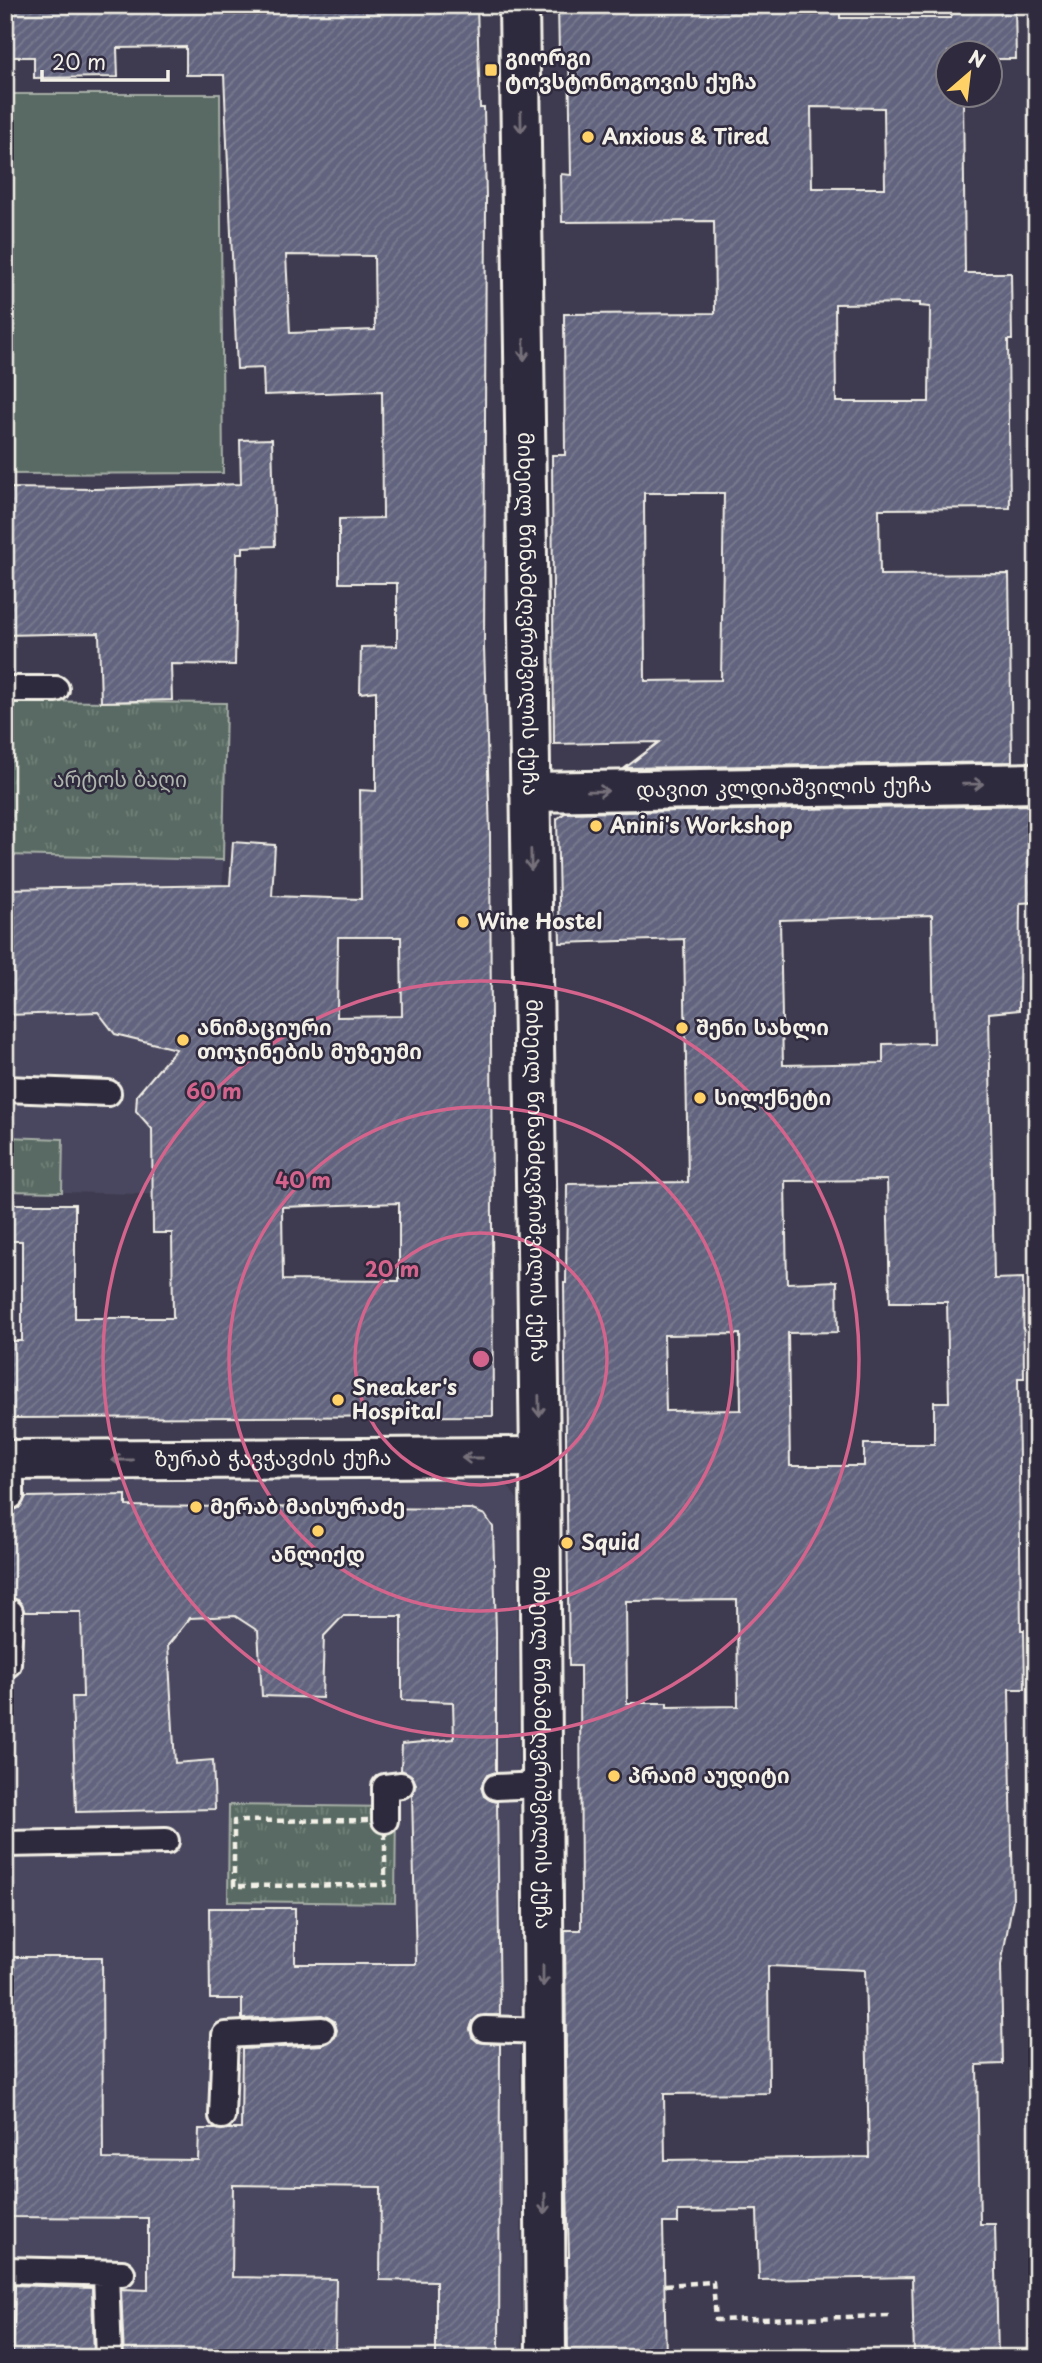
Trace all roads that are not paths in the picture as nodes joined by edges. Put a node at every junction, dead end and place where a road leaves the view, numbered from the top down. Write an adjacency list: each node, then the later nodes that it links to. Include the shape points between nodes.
1 (519, 5): 5 (street, მიხეილ წინამძღვრიშვილის ქუჩა, one-way to 5)
2 (56, 689): 3 (lane)
3 (5, 690)
4 (1037, 783): 5 (street, დავით კლდიაშვილის ქუჩა, one-way to 4)
5 (530, 792): 8 (street, მიხეილ წინამძღვრიშვილის ქუჩა, one-way to 8)
6 (5, 1089): 7 (lane)
7 (108, 1093)
8 (540, 1457): 9 (street, ზურაბ ჭავჭავძის ქუჩა, one-way to 9); 13 (street, მიხეილ წინამძღვრიშვილის ქუჩა)
9 (9, 1472)
10 (10, 1612): 11 (lane)
11 (9, 1664)
12 (401, 1785): 15 (lane, via 385,1787)
13 (542, 1785): 14 (lane); 20 (street, მიხეილ წინამძღვრიშვილის ქუჩა, one-way to 20)
14 (496, 1787)
15 (385, 1820)
16 (166, 1841): 17 (lane)
17 (5, 1844)
18 (485, 2029): 20 (lane)
19 (322, 2030): 21 (lane, via 225,2035)
20 (544, 2031): 24 (street, მიხეილ წინამძღვრიშვილის ქუჩა, one-way to 24)
21 (222, 2116)
22 (5, 2270): 23 (lane, via 114,2273)
23 (109, 2358)
24 (546, 2358)

